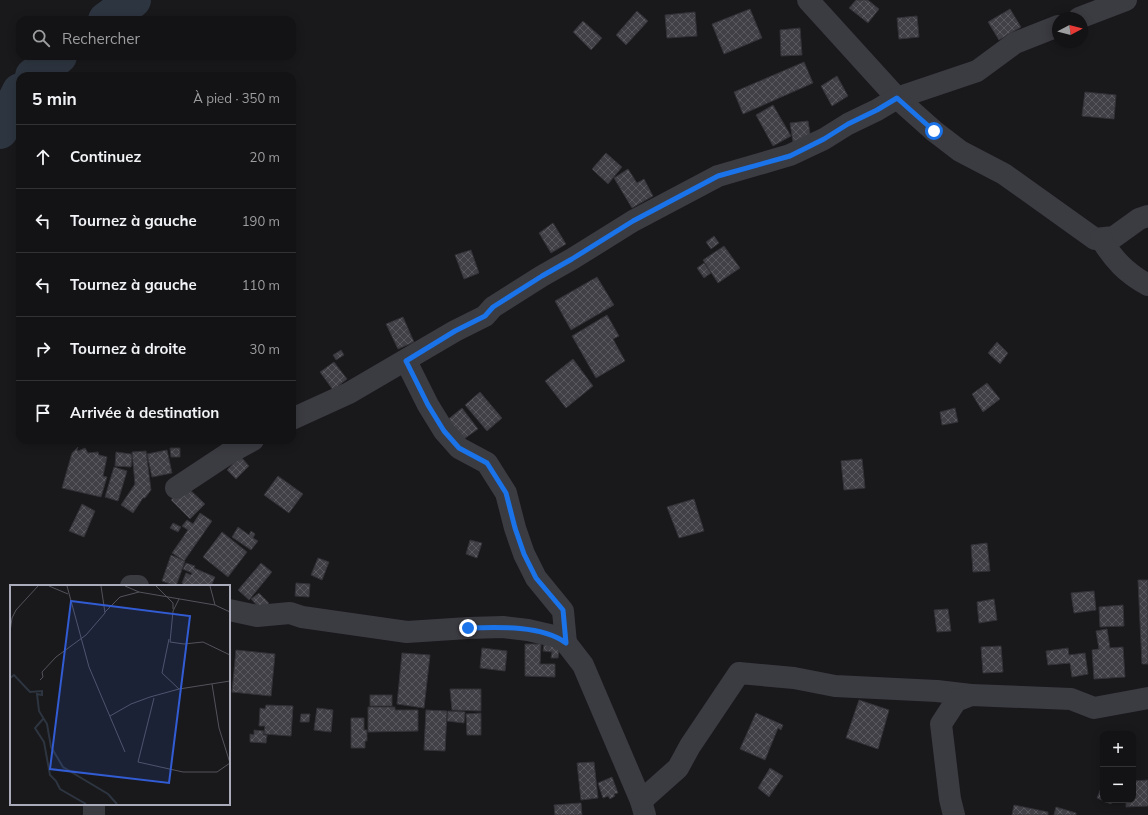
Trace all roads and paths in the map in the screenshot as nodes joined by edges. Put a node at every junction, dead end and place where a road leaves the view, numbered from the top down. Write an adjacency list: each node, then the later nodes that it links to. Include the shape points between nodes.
1 (808, 0): 5 (street)
2 (1126, 0): 3 (street)
3 (1088, 15)
4 (1052, 28): 5 (street, via 1014,43 977,71)
5 (897, 98): 7 (street, via 960,151 1004,174 1095,239); 9 (street, via 790,156 718,176 639,218 493,307 485,316)
6 (1148, 216): 7 (street, via 1139,219 1114,237)
7 (1101, 239): 8 (street, via 1112,256 1134,277)
8 (1148, 285)
9 (406, 361): 10 (street, via 349,394); 14 (street, via 444,431 459,448 487,463 506,493 524,554 536,578 563,610)
10 (296, 417)
11 (246, 444): 12 (street)
12 (176, 488)
13 (230, 610): 14 (street, via 257,616 290,613 302,617 407,632 503,627 548,634)
14 (566, 643): 17 (street, via 583,665)
15 (971, 695): 16 (street, via 1071,699 1094,708); 17 (street, via 836,686 794,678 739,673 678,768); 18 (street, via 956,701 941,724)
16 (1148, 698)
17 (643, 808)
18 (954, 815)

